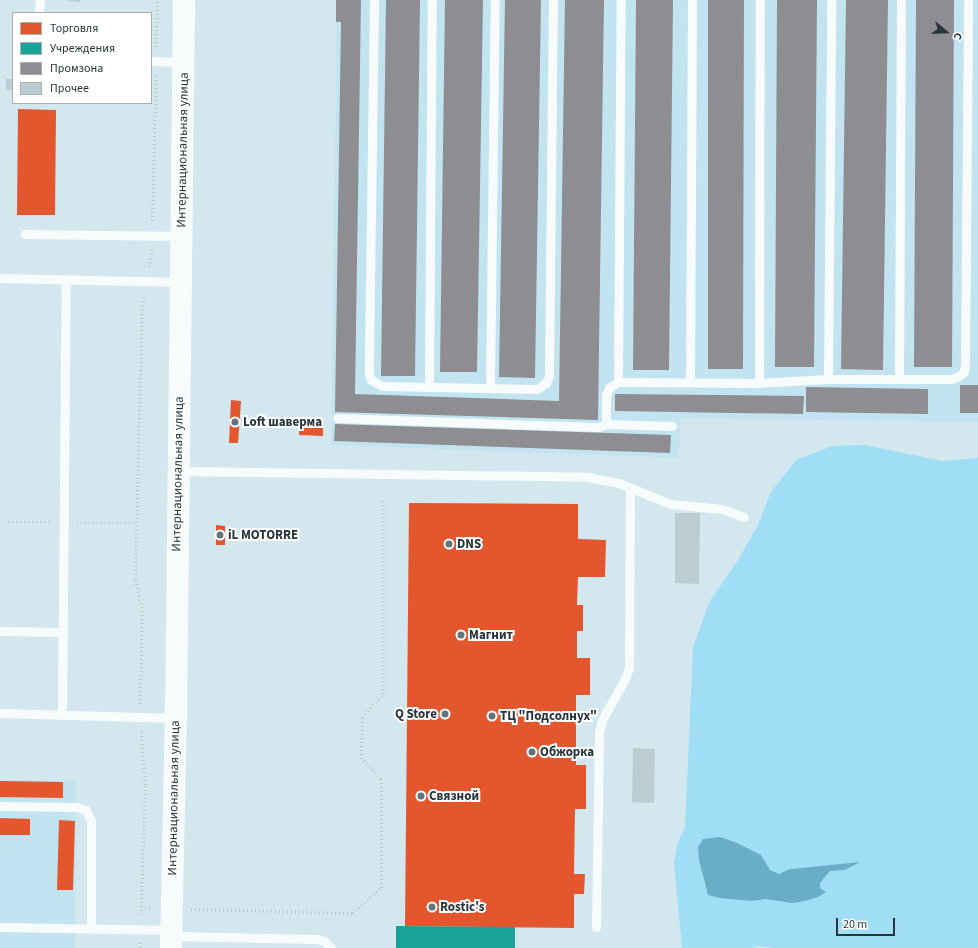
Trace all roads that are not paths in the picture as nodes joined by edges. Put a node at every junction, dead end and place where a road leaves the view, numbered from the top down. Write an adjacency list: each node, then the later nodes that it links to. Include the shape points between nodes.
1 (40, 0): 13 (lane)
2 (184, 0): 15 (main road, Интернациональная улица)
3 (374, 0): 26 (lane, via 369,374 371,380 383,386)
4 (432, 0): 26 (lane)
5 (495, 0): 27 (lane)
6 (553, 0): 27 (lane, via 549,375 546,383 537,389)
7 (621, 0): 23 (lane)
8 (692, 0): 24 (lane)
9 (760, 0): 25 (lane)
10 (832, 0): 21 (lane)
11 (901, 0): 22 (lane)
12 (968, 0): 22 (lane, via 966,364 964,372 951,379)
13 (39, 12)
14 (154, 61): 15 (lane)
15 (184, 62): 17 (main road, Интернациональная улица)
16 (25, 234): 17 (lane)
17 (182, 236): 20 (main road, Интернациональная улица)
18 (0, 278): 19 (lane)
19 (66, 280): 20 (lane); 35 (lane)
20 (181, 282): 31 (main road, Интернациональная улица)
21 (828, 379): 22 (lane); 25 (lane)
22 (899, 379)
23 (618, 382): 24 (lane); 29 (lane, via 609,388 606,395)
24 (690, 382): 25 (lane)
25 (759, 383)
26 (429, 387): 27 (lane)
27 (490, 388)
28 (337, 418): 29 (lane, via 598,427)
29 (606, 424): 30 (lane)
30 (672, 426)
31 (178, 471): 32 (lane, via 588,477 619,483); 38 (main road, Интернациональная улица)
32 (630, 488): 33 (lane, via 670,504 722,509); 41 (lane, via 628,668 624,681 602,720 599,732)
33 (744, 516)
34 (0, 631): 35 (lane)
35 (63, 632): 37 (lane)
36 (0, 713): 37 (lane)
37 (62, 714): 38 (lane)
38 (176, 718): 43 (main road, Интернациональная улица)
39 (0, 806): 42 (lane, via 76,807 86,810 91,821)
40 (0, 927): 42 (lane)
41 (596, 927)
42 (91, 928): 43 (lane, via 140,928)
43 (171, 938): 44 (lane, via 317,939 324,941)
44 (331, 948)

